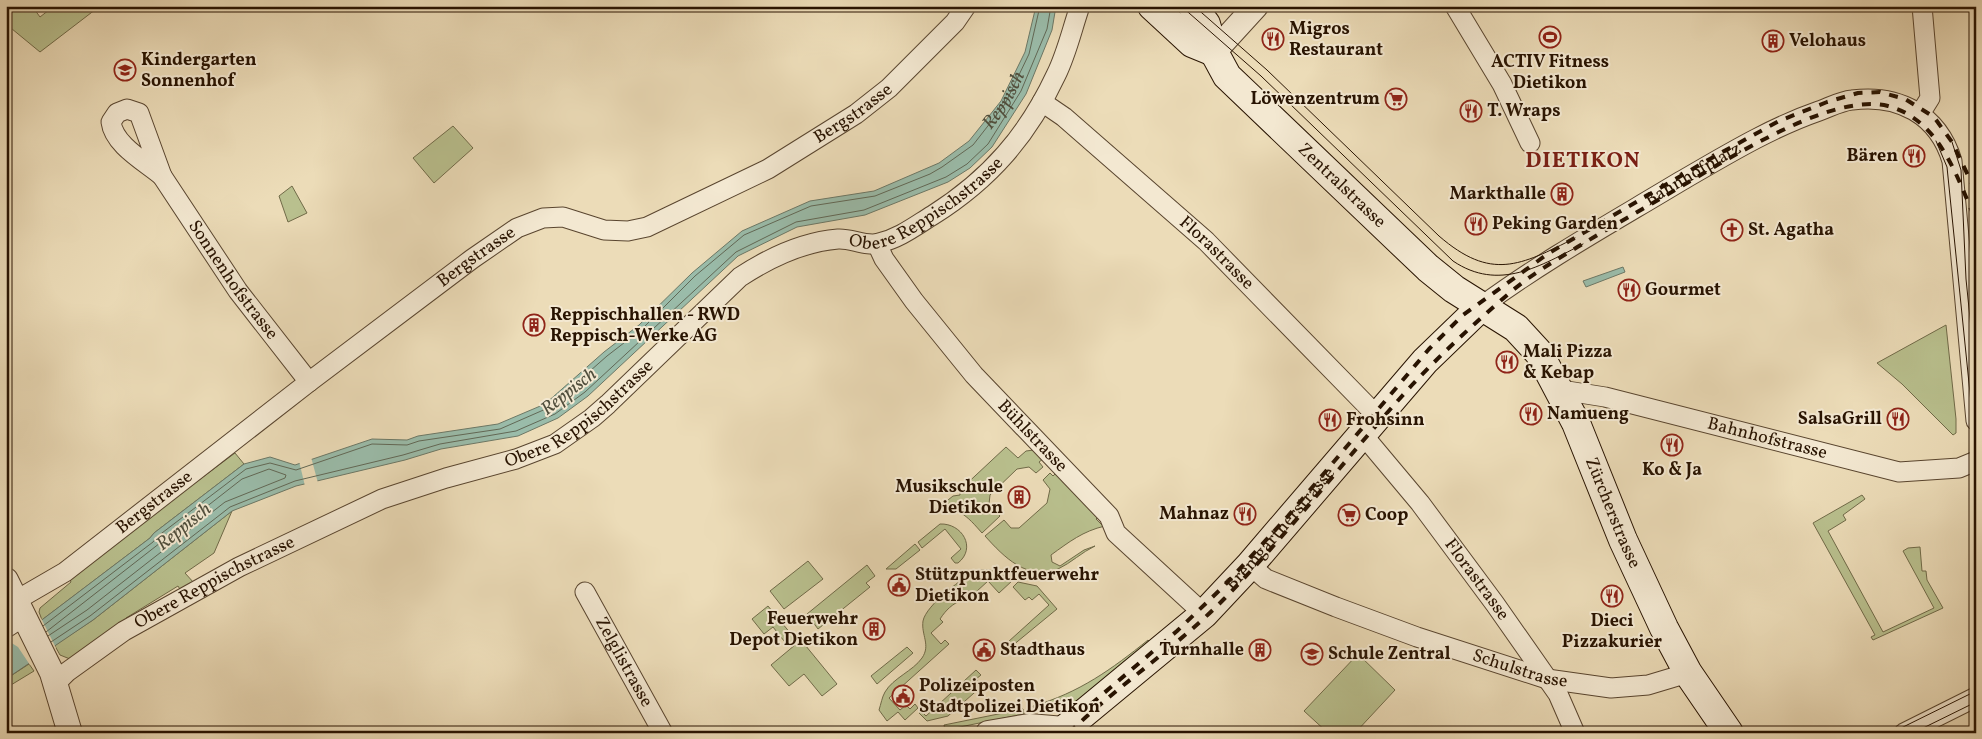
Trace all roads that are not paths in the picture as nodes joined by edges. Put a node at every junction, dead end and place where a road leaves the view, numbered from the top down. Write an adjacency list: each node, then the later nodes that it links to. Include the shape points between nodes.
1 (966, 6): 15 (street, Bergstrasse, via 955,22 889,88 856,114 768,169 647,227 628,231 604,230 563,217 543,218 516,228)
2 (1080, 6): 9 (street, Obere Reppischstrasse, via 1059,68)
3 (1152, 6): 8 (main road, via 1192,43)
4 (1192, 6): 8 (main road, Zentralstrasse, via 1206,24)
5 (1256, 6): 8 (street)
6 (1455, 6): 11 (street, via 1502,84)
7 (1922, 6): 10 (street, via 1930,98)
8 (1214, 52): 14 (main road, Zentralstrasse, via 1227,76 1317,163 1428,268)
9 (1042, 102): 13 (street, Obere Reppischstrasse, via 1011,150 960,198 903,235); 18 (street, Florastrasse, via 1064,117 1206,240)
10 (1920, 114): 14 (street, Bahnhofplatz, via 1904,104 1881,99 1849,100 1764,134 1552,256); 17 (street, Bahnhofplatz, via 1945,143 1954,171)
11 (1530, 143)
12 (162, 176): 15 (street, Sonnenhofstrasse, via 238,291)
13 (877, 244): 23 (street, Bühlstrasse, via 914,301 974,375 1109,516 1116,533); 26 (street, Obere Reppischstrasse, via 839,239 808,245 764,261 740,278 592,418 555,444 382,499 238,567 124,631)
14 (1482, 306): 16 (main road, Zürcherstrasse, via 1524,335 1539,353); 18 (main road, Bremgartnerstrasse, via 1425,361)
15 (309, 382): 22 (street, Bergstrasse)
16 (1560, 390): 19 (street, Bahnhofstrasse, via 1605,397 1899,472 1959,468); 24 (main road, Zürcherstrasse, via 1648,596)
17 (1976, 421)
18 (1370, 426): 20 (main road, Bremgartnerstrasse); 25 (street, Florastrasse, via 1420,503)
19 (1976, 461)
20 (1250, 565): 23 (main road, Bremgartnerstrasse); 25 (street, Schulstrasse, via 1266,579 1417,637)
21 (585, 592): 30 (street, Zelglistrasse)
22 (16, 611): 26 (street)
23 (1204, 614): 28 (main road, Bremgartnerstrasse)
24 (1688, 672): 25 (street, Schulstrasse, via 1648,685 1611,688); 33 (main road, Zürcherstrasse)
25 (1547, 680): 32 (street, Florastrasse, via 1558,694)
26 (55, 684): 29 (street)
27 (1976, 697): 34 (street)
28 (1062, 731): 31 (street, via 1030,726)
29 (70, 733)
30 (663, 733)
31 (988, 733)
32 (1575, 733)
33 (1729, 733)
34 (1904, 733)

